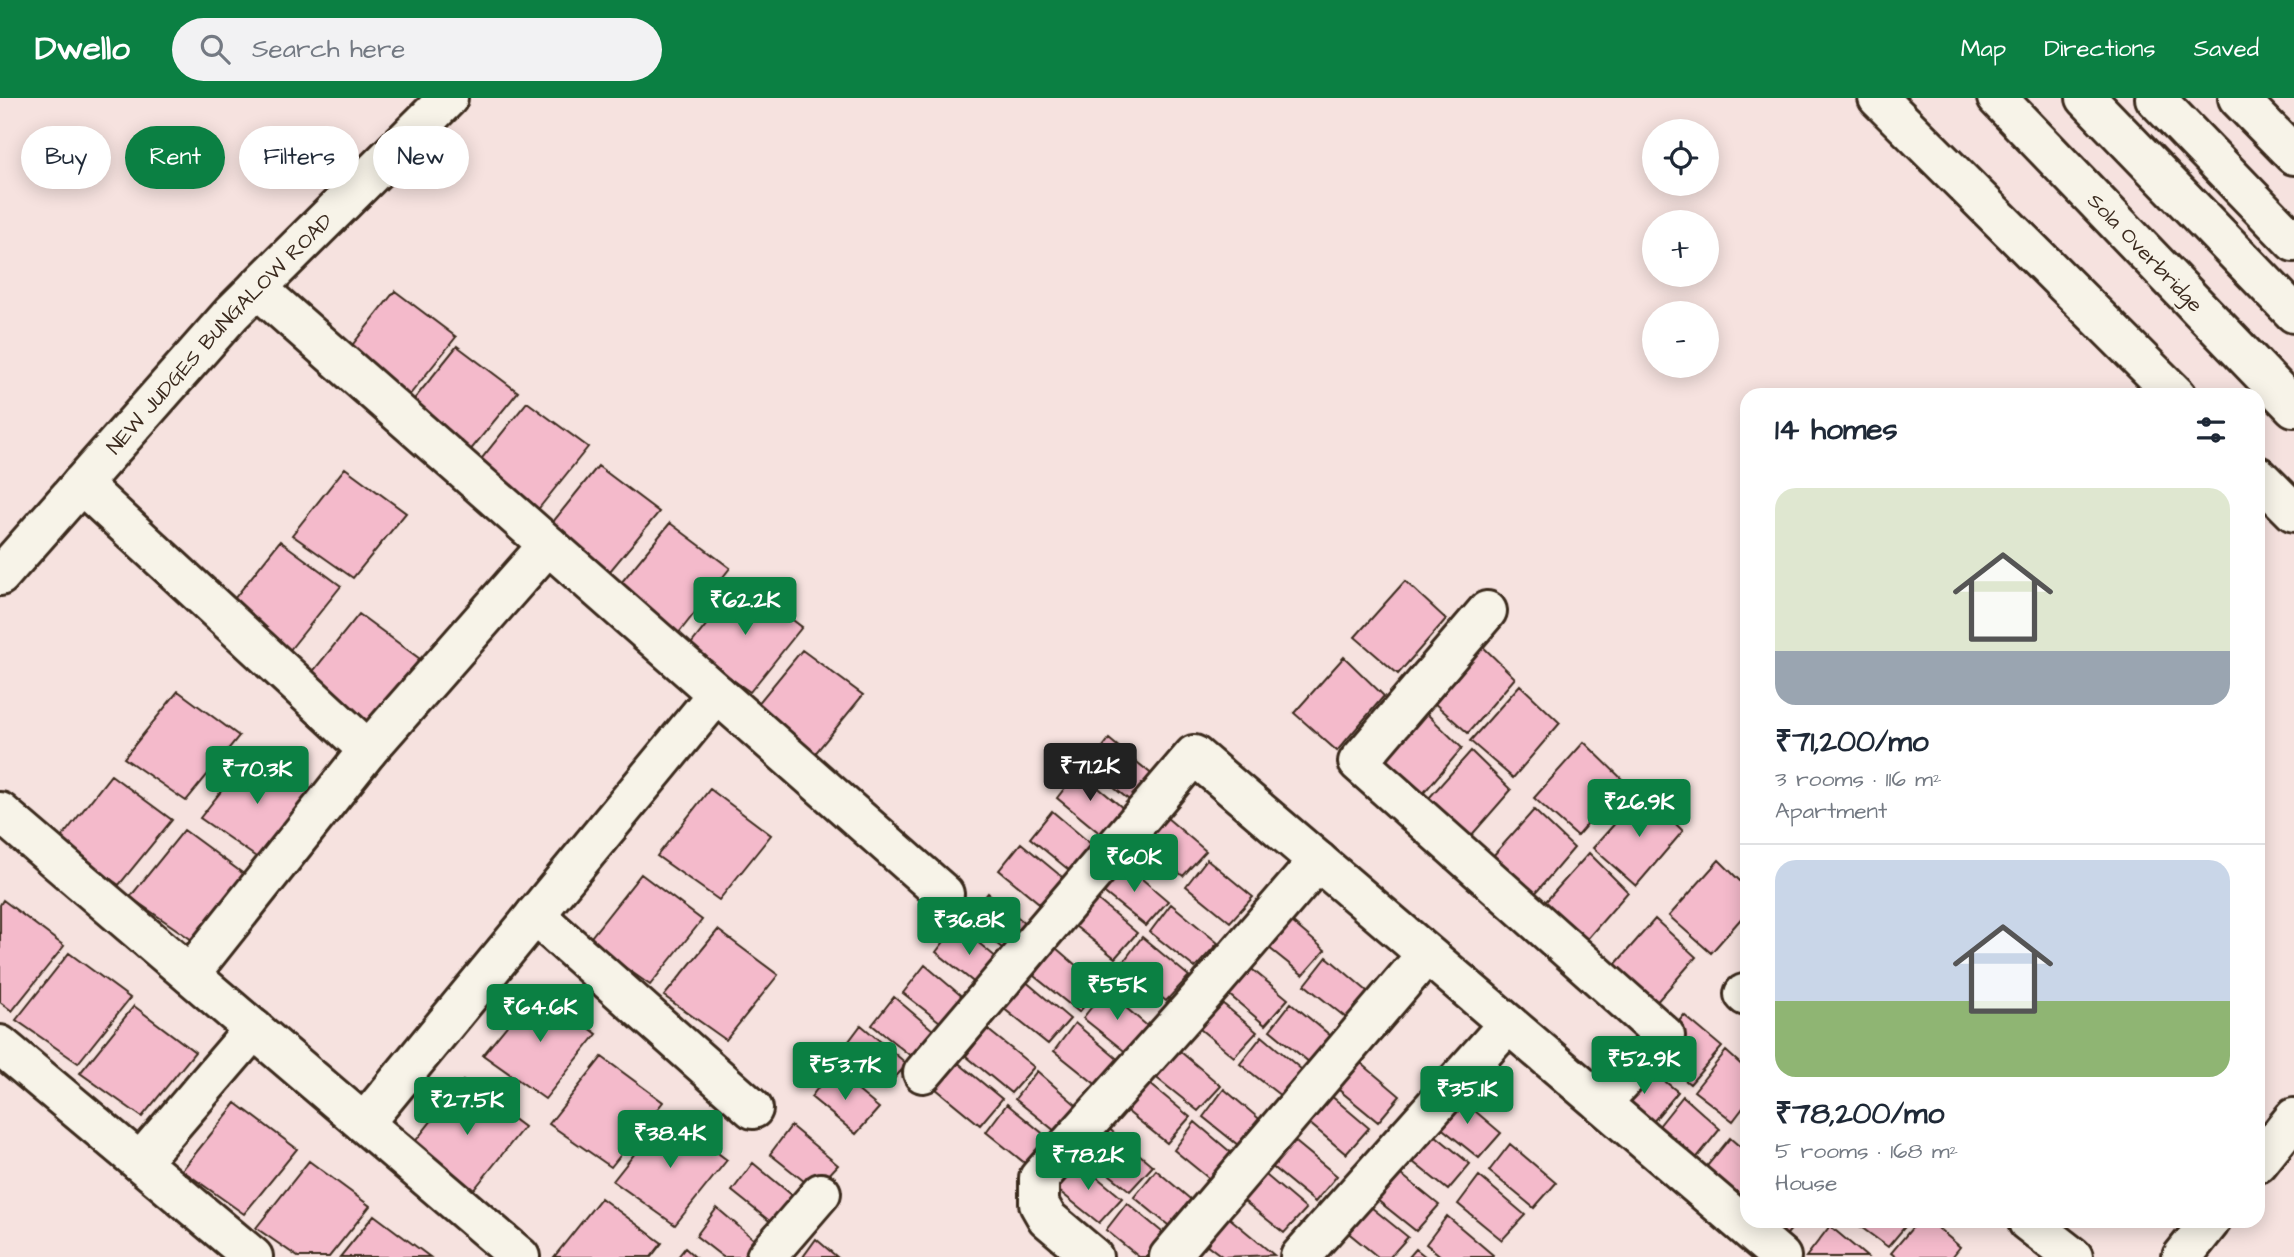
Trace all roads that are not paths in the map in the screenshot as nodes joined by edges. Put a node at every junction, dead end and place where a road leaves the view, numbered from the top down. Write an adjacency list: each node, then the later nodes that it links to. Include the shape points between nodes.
1 (448, 98): 9 (main road, NEW JUDGES BUNGALOW ROAD)
2 (1878, 98): 11 (main road)
3 (1997, 98): 12 (main road, Sola Overbridge)
4 (2086, 98): 10 (main road)
5 (2155, 98): 8 (main road)
6 (2238, 98): 7 (main road)
7 (2294, 155)
8 (2294, 242)
9 (257, 288): 14 (main road, NEW JUDGES BUNGALOW ROAD); 16 (main road)
10 (2294, 313)
11 (2169, 388)
12 (2294, 407)
13 (2265, 483): 15 (main road)
14 (81, 484): 17 (main road, NEW JUDGES BUNGALOW ROAD); 20 (main road)
15 (2294, 512)
16 (548, 545): 19 (main road); 20 (main road)
17 (0, 576)
18 (1487, 611): 31 (main road, via 1358,762 1665,1036)
19 (716, 694): 23 (main road); 24 (main road)
20 (368, 750): 26 (main road)
21 (0, 812): 26 (main road)
22 (1318, 861): 25 (main road); 30 (main road, via 1194,755); 44 (main road, via 1039,1178 1039,1204 1047,1218)
23 (944, 894)
24 (534, 915): 32 (main road); 34 (main road)
25 (1426, 955): 27 (main road); 45 (main road)
26 (190, 974): 28 (main road)
27 (1508, 1024): 31 (main road); 46 (main road)
28 (254, 1029): 34 (main road); 36 (main road)
29 (0, 1045): 36 (main road)
30 (923, 1073)
31 (1601, 1103): 40 (main road)
32 (753, 1109)
33 (2294, 1118): 35 (main road)
34 (364, 1123): 42 (main road)
35 (2265, 1154)
36 (140, 1162): 41 (main road)
37 (821, 1193): 43 (main road)
38 (2036, 1228): 47 (main road)
39 (2205, 1228): 48 (main road)
40 (1762, 1251)
41 (241, 1253)
42 (520, 1257)
43 (766, 1257)
44 (1093, 1257)
45 (1169, 1257)
46 (1300, 1257)
47 (2073, 1257)
48 (2182, 1257)

